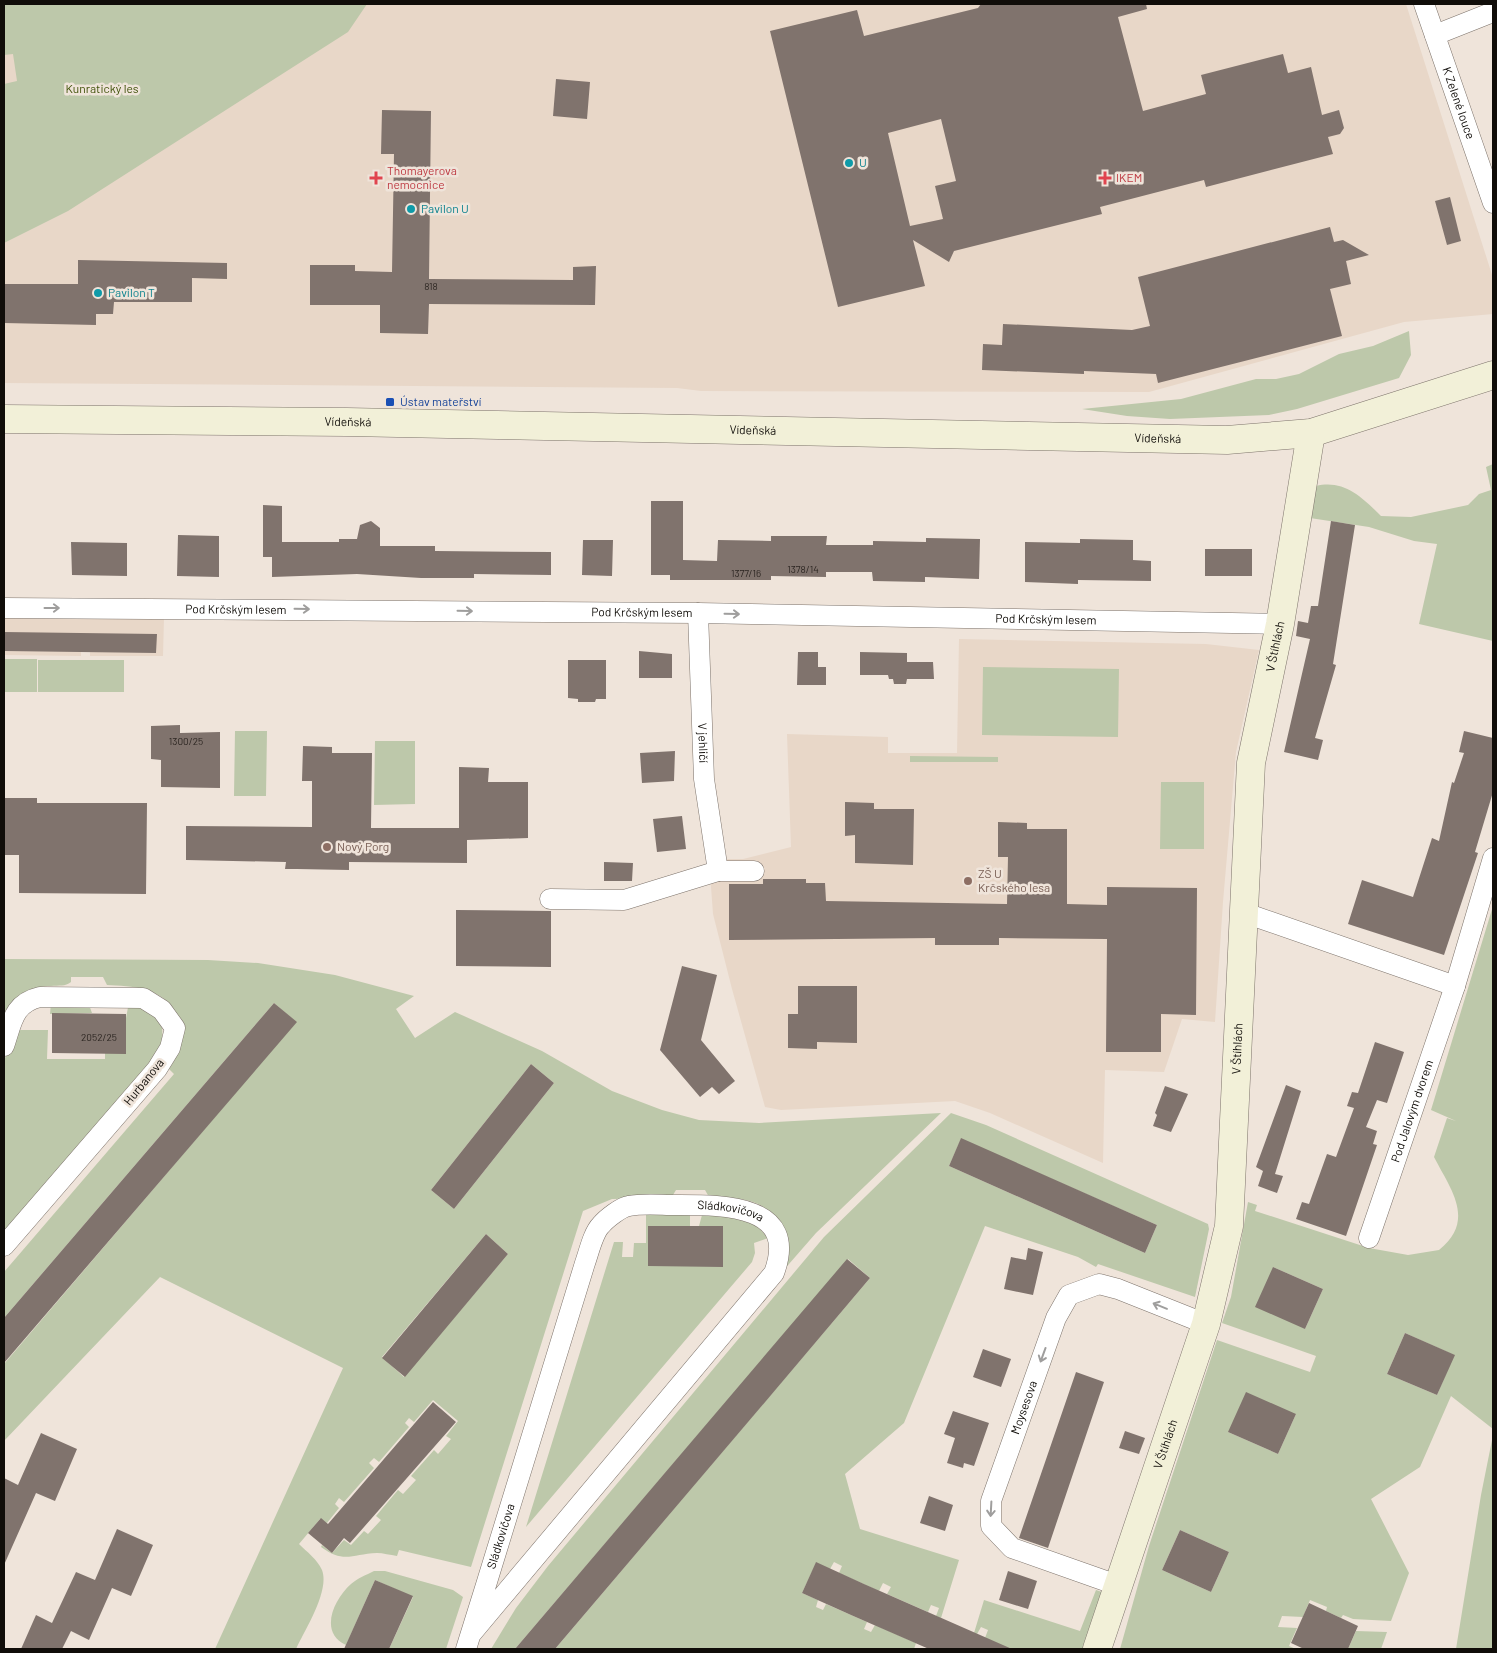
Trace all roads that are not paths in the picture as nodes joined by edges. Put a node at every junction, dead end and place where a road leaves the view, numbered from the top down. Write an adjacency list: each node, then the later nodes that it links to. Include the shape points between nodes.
1 (1424, 4): 3 (street, K Zelené louce)
2 (1493, 12): 3 (street)
3 (1435, 35): 4 (street, K Zelené louce)
4 (1493, 203)
5 (1493, 375): 7 (main road, Vídeňská)
6 (4, 419): 7 (main road, Vídeňská, via 338,422 1227,440)
7 (1311, 433): 10 (main road, V Štíhlách)
8 (4, 608): 9 (street, Pod Krčským lesem, one-way to 9)
9 (698, 613): 10 (street, Pod Krčským lesem, one-way to 10); 12 (street, V jehličí, via 704,779)
10 (1280, 624): 15 (main road, V Štíhlách, via 1251,762)
11 (1493, 858): 16 (street, Pod Jalovým dvorem)
12 (718, 871): 13 (street); 14 (street, via 624,900)
13 (754, 871)
14 (550, 899)
15 (1245, 913): 16 (street); 20 (main road, V Štíhlách, via 1229,1226)
16 (1455, 986): 18 (street, Pod Jalovým dvorem)
17 (4, 1046): 19 (street, Hurbanova, via 14,1014 27,1000 40,997 143,998 162,1010 175,1028 170,1048 157,1069)
18 (1369, 1238)
19 (4, 1246)
20 (1206, 1324): 21 (main road, V Štíhlách); 21 (street, Moysesova, one-way to 21, via 1099,1284 1069,1295 1056,1318 991,1501 990,1526 1012,1548)
21 (1117, 1585): 23 (main road, V Štíhlách)
22 (469, 1642): 22 (street, Sládkovičova, via 774,1273 780,1257 777,1234 759,1215 719,1205 628,1206 600,1225 585,1263)
23 (1097, 1649)

